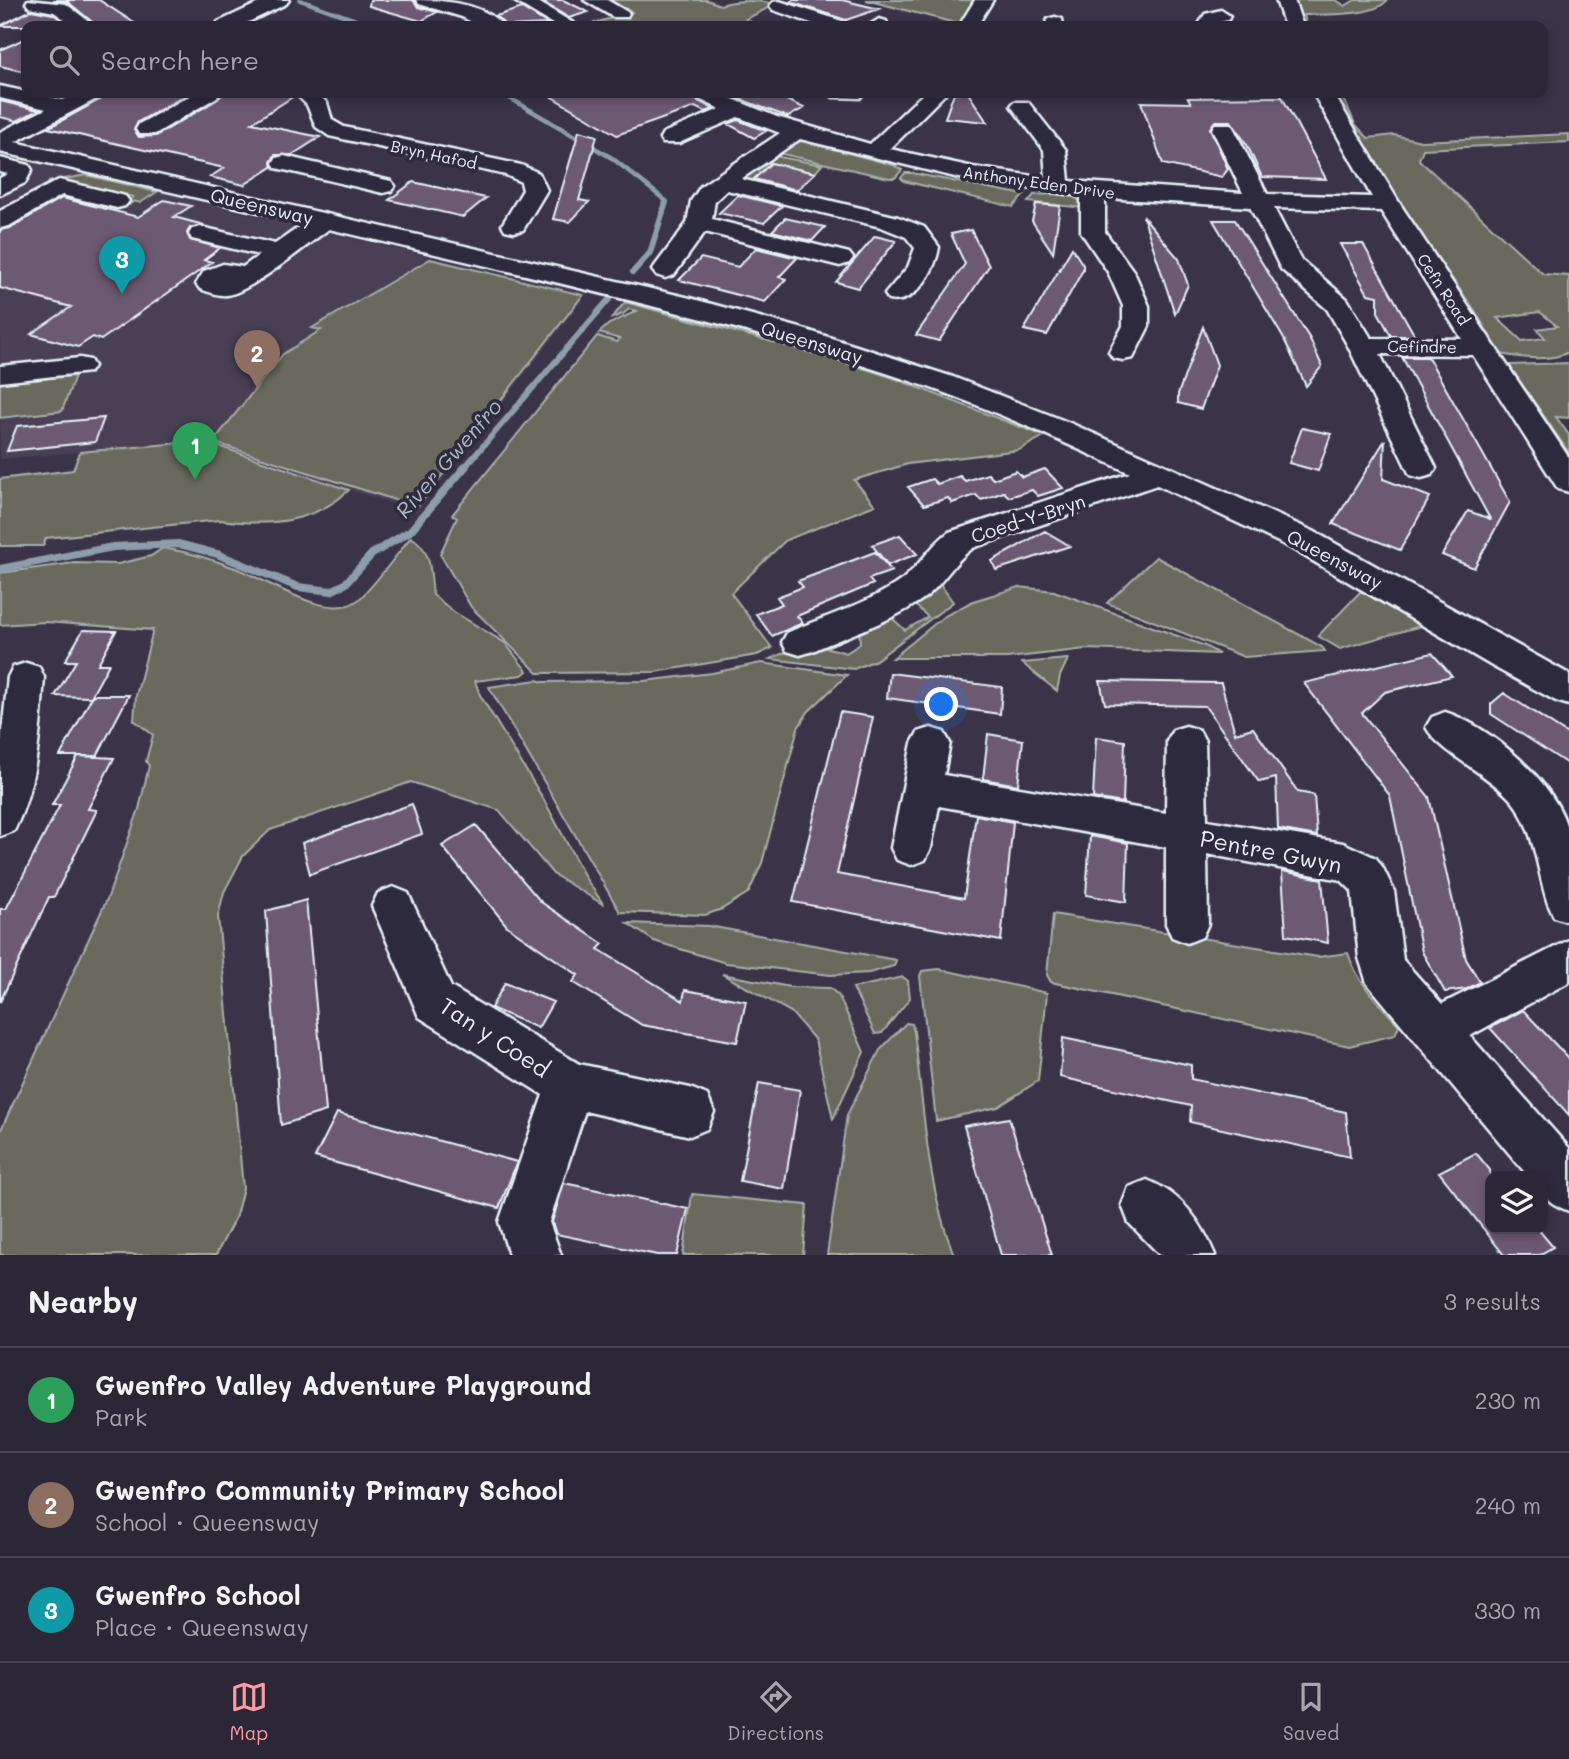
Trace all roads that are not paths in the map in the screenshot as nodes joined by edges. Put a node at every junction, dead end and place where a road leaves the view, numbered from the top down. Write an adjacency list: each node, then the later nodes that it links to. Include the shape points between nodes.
1 (280, 0): 11 (street)
2 (425, 0): 12 (street)
3 (593, 0): 9 (street)
4 (984, 0): 15 (street)
5 (1285, 0): 16 (street)
6 (527, 1): 13 (street)
7 (35, 3): 10 (street, via 60,8)
8 (794, 6): 14 (street)
9 (620, 13)
10 (79, 21)
11 (236, 21)
12 (484, 21)
13 (561, 21)
14 (827, 21)
15 (971, 21)
16 (1292, 21)
17 (0, 92): 18 (street)
18 (21, 97)
19 (26, 98): 27 (street)
20 (83, 98): 27 (street)
21 (201, 98): 30 (street)
22 (311, 98): 34 (street, Bryn Hafod, via 324,125)
23 (712, 98): 28 (street, Anthony Eden Drive)
24 (931, 98): 35 (street)
25 (1326, 98): 48 (street, Cefn Road)
26 (1021, 106): 42 (street, via 1055,150)
27 (66, 107): 33 (street)
28 (736, 110): 31 (street, Anthony Eden Drive); 32 (street)
29 (1223, 128): 46 (street)
30 (147, 129)
31 (797, 131): 35 (street, Anthony Eden Drive); 40 (street)
32 (671, 138)
33 (0, 143): 36 (street, Queensway)
34 (391, 145): 39 (street); 52 (street, Bryn Hafod, via 513,170 531,178 535,190)
35 (874, 152): 42 (street, Anthony Eden Drive)
36 (73, 162): 47 (street); 50 (street, Queensway)
37 (284, 163): 39 (street)
38 (0, 165): 43 (street, via 21,170)
39 (345, 177): 41 (street)
40 (720, 181): 51 (street, via 703,201); 60 (street, via 772,184 915,232 927,247 925,264)
41 (383, 186)
42 (1058, 186): 44 (street, Anthony Eden Drive)
43 (0, 188)
44 (1093, 190): 46 (street, Anthony Eden Drive); 63 (street, via 1093,232 1121,272 1136,306 1136,326)
45 (117, 201): 49 (street, via 59,187)
46 (1258, 201): 48 (street, Anthony Eden Drive); 61 (street, via 1290,264 1338,305)
47 (0, 203)
48 (1388, 204): 62 (street, Cefn Road)
49 (0, 221)
50 (324, 221): 56 (street); 67 (street, Queensway, via 790,334 943,383)
51 (699, 223): 57 (street); 58 (street)
52 (514, 225)
53 (253, 228): 55 (street)
54 (201, 234): 55 (street)
55 (233, 242): 56 (street)
56 (280, 253): 59 (street)
57 (840, 257)
58 (666, 270)
59 (244, 273)
60 (898, 294)
61 (1362, 346): 62 (street, Cefindre); 66 (street)
62 (1482, 347): 68 (street, Cefn Road)
63 (1123, 352)
64 (80, 366): 65 (street)
65 (0, 374)
66 (1421, 468)
67 (1159, 474): 69 (street, Coed-Y-Bryn, via 961,540 905,594); 71 (street, Queensway, via 1301,539)
68 (1569, 482)
69 (800, 642)
70 (26, 677): 75 (street)
71 (1569, 691)
72 (1445, 727): 80 (street, via 1516,779 1532,798 1543,818)
73 (1186, 741): 78 (street)
74 (931, 743): 76 (street)
75 (9, 756): 77 (street)
76 (922, 787): 78 (street, Pentre Gwyn); 79 (street)
77 (0, 819)
78 (1186, 834): 82 (street); 84 (street, Pentre Gwyn, via 1343,861 1362,871 1373,889 1383,969)
79 (911, 848)
80 (1569, 904)
81 (393, 906): 85 (street, Tan y Coed, via 435,1002)
82 (1187, 924)
83 (1569, 960): 84 (street)
84 (1436, 1030): 87 (street, Pentre Gwyn)
85 (570, 1085): 86 (street, Tan y Coed); 89 (street, Tan y Coed, via 524,1223)
86 (690, 1112)
87 (1569, 1186)
88 (1147, 1205): 90 (street, via 1175,1231)
89 (535, 1255)
90 (1189, 1255)

